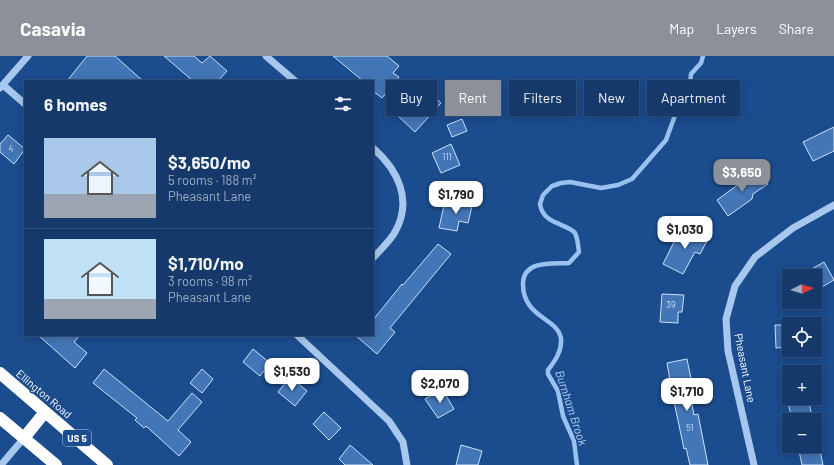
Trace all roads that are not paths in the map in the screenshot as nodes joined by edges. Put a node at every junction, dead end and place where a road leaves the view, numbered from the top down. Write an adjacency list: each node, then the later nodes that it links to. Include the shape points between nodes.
1 (28, 56): 4 (street)
2 (266, 56): 3 (street)
3 (294, 80)
4 (1, 87): 5 (street)
5 (24, 103)
6 (374, 149): 8 (street, via 385,158 400,183 404,210 395,232)
7 (834, 205): 18 (street, Pheasant Lane, via 793,228 755,258 735,286 726,319 728,350)
8 (374, 257)
9 (303, 337): 17 (street, via 389,421 403,442)
10 (0, 373): 11 (highway, Ellington Road / US 5)
11 (46, 412): 13 (highway); 16 (highway, Ellington Road / US 5)
12 (0, 418): 13 (highway)
13 (24, 438): 14 (street); 15 (highway)
14 (1, 465)
15 (56, 465)
16 (108, 465)
17 (407, 465)
18 (754, 465)

